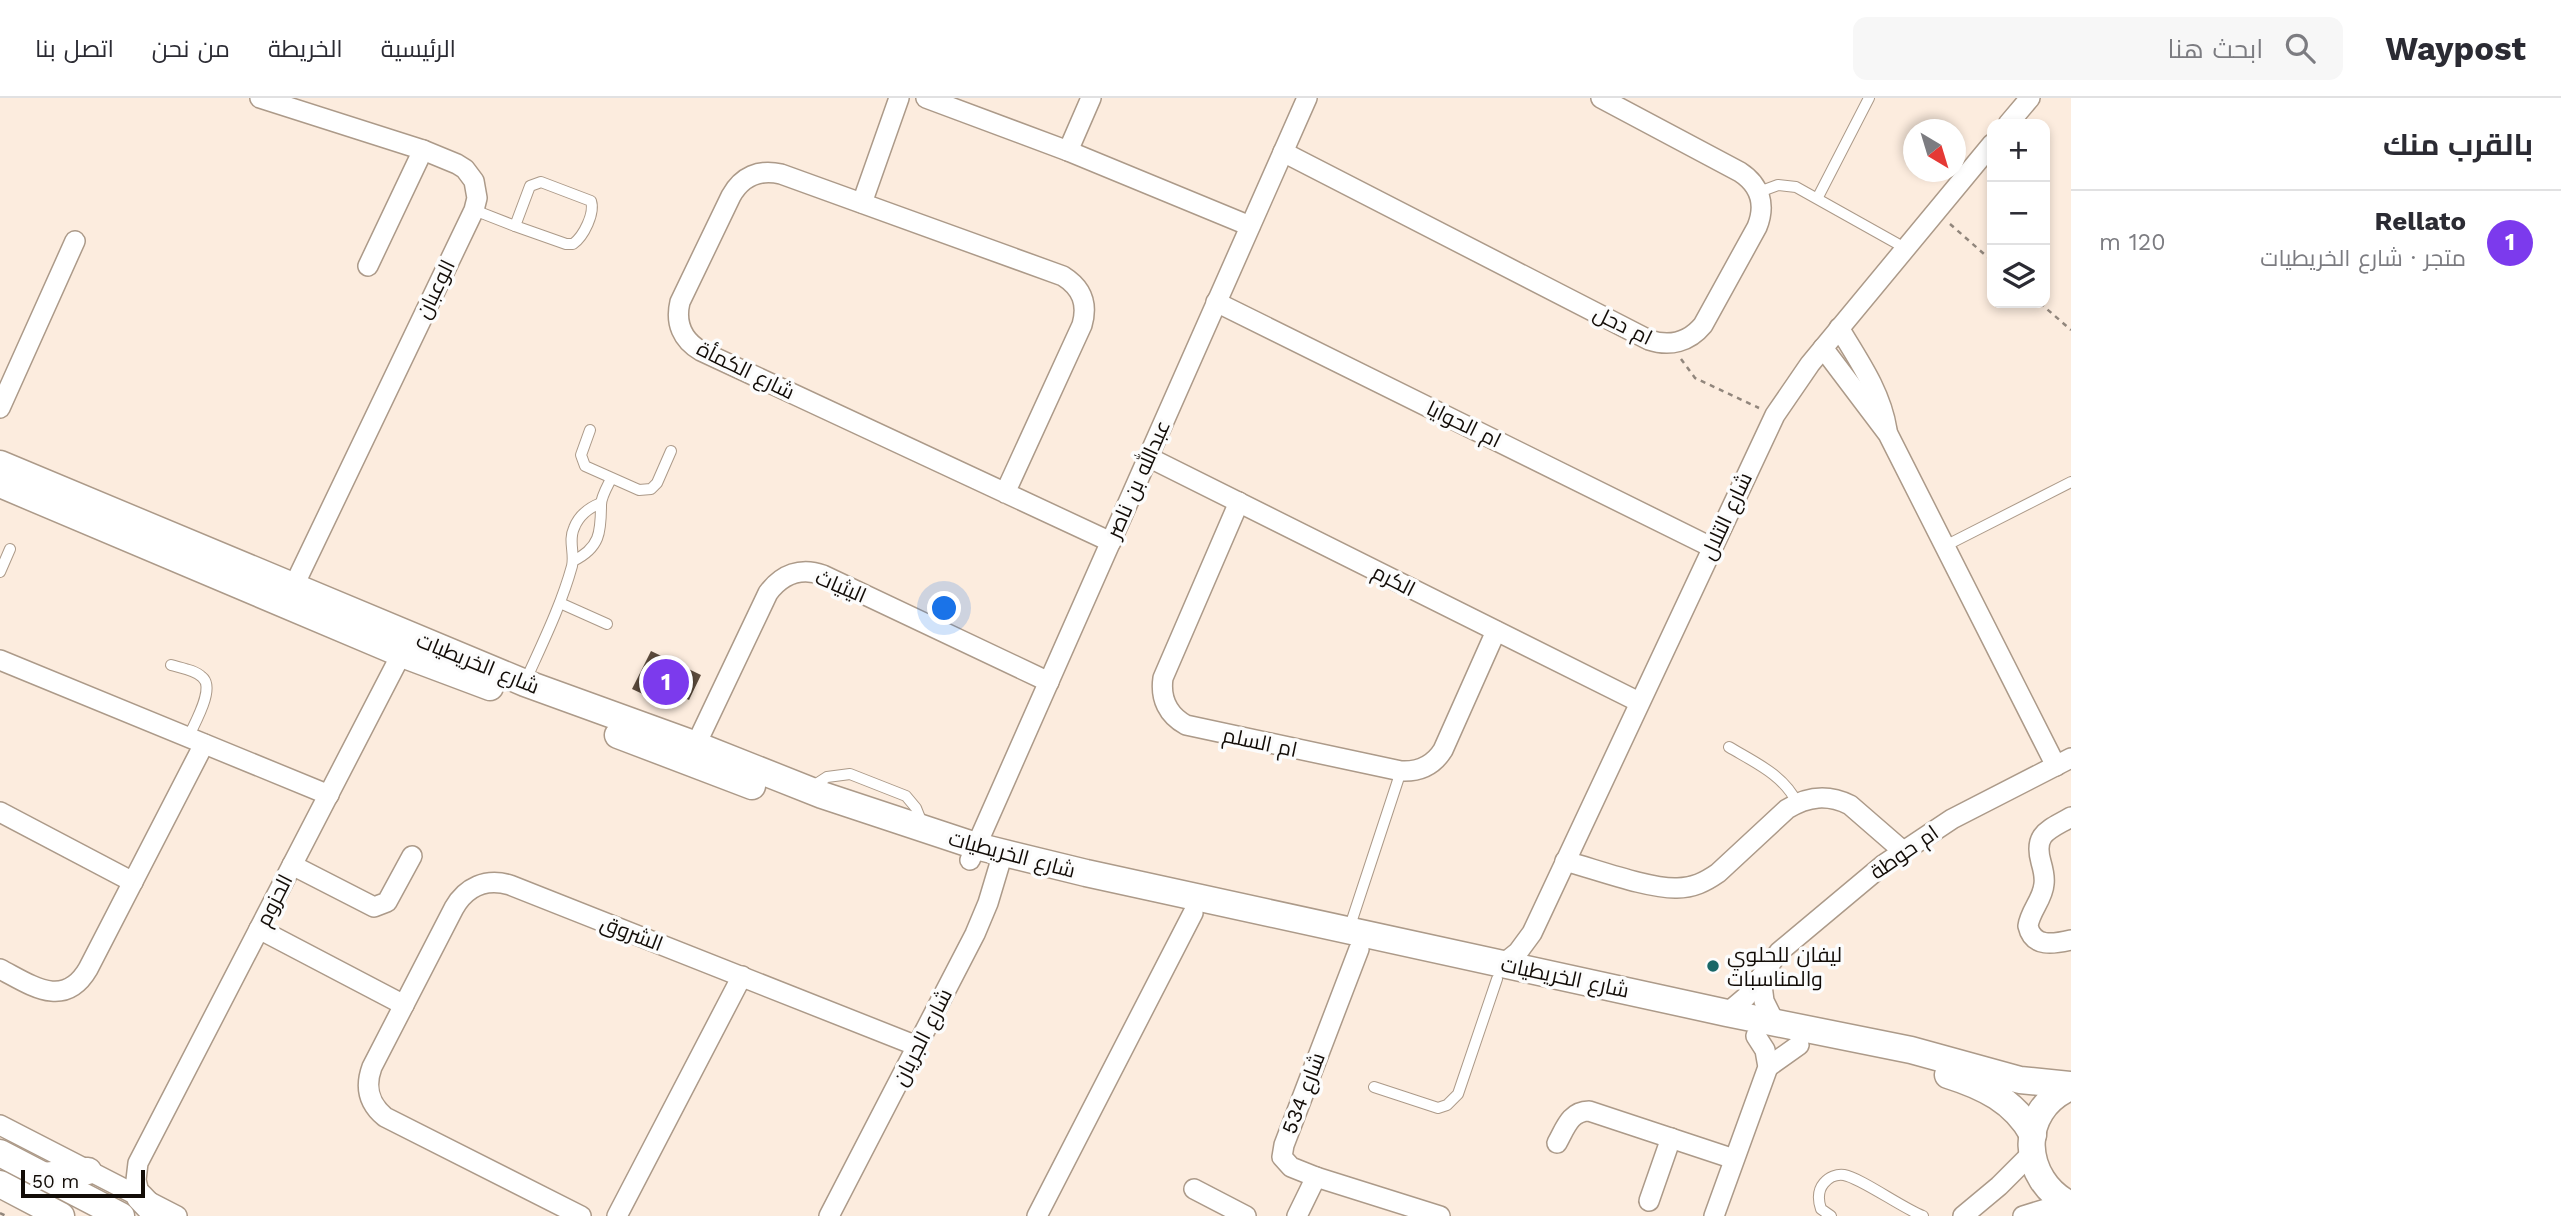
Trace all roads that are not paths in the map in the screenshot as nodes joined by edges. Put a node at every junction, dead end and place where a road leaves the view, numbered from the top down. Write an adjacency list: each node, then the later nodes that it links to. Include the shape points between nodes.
1 (260, 98): 10 (street)
2 (899, 98): 16 (street)
3 (926, 98): 12 (street)
4 (1091, 98): 12 (street)
5 (1307, 98): 13 (street, عبدالله بن ناصر)
6 (1601, 98): 14 (street, via 1740,172)
7 (1869, 98): 15 (lane)
8 (2024, 100): 9 (street)
9 (2011, 119)
10 (424, 150): 17 (street, via 470,175 476,189); 22 (street)
11 (1987, 150): 21 (street, شارع التلال)
12 (1068, 151): 19 (street)
13 (1283, 152): 14 (street, ام دحل, via 1649,340 1664,343 1692,336 1703,325 1751,239 1762,210); 19 (street, عبدالله بن ناصر)
14 (1759, 192): 15 (lane, via 1787,185)
15 (1818, 198): 21 (lane)
16 (862, 204): 35 (street, شارع الكمأة, via 1063,276 1083,297 1082,326); 35 (street, شارع الكمأة, via 772,172 755,173 741,182 680,302 678,319 683,334 701,351)
17 (474, 209): 18 (lane); 44 (street, الوعبان)
18 (515, 226): 18 (lane, via 573,244 593,212 592,204 584,196 537,182 530,186)
19 (1250, 226): 23 (street, عبدالله بن ناصر)
20 (75, 241): 26 (street)
21 (1905, 248): 24 (street, شارع التلال)
22 (368, 266)
23 (1216, 302): 30 (street, عبدالله بن ناصر); 40 (street, ام الحوايا)
24 (1839, 328): 25 (street, شارع التلال); 28 (street, via 1876,390)
25 (1823, 348): 28 (street); 40 (street, شارع التلال, via 1775,415)
26 (0, 408)
27 (590, 430): 32 (lane, via 581,455 583,463)
28 (1888, 434): 39 (street)
29 (671, 451): 32 (lane, via 651,489 639,490)
30 (1148, 457): 36 (street, الكرم); 38 (street, عبدالله بن ناصر)
31 (0, 464): 44 (street, شارع الخريطيات)
32 (611, 479): 37 (lane)
33 (2071, 482): 39 (lane)
34 (0, 484): 44 (street, شارع الخريطيات)
35 (1005, 493): 38 (street, شارع الكمأة)
36 (1239, 502): 47 (street, الكرم); 58 (street, ام السلم, via 1166,670 1162,694 1168,710 1194,728)
37 (601, 503): 42 (lane, via 598,537 589,551); 42 (lane, via 585,512 574,526 570,543)
38 (1111, 542): 51 (street, عبدالله بن ناصر)
39 (1945, 546): 57 (street)
40 (1712, 547): 53 (street, شارع التلال)
41 (10, 549): 43 (lane)
42 (573, 561): 45 (lane)
43 (0, 572)
44 (288, 596): 48 (street, شارع الخريطيات)
45 (560, 603): 46 (lane); 52 (lane)
46 (607, 624)
47 (1496, 631): 53 (street, الكرم); 58 (street, ام السلم, via 1439,756 1422,769)
48 (406, 645): 52 (street, شارع الخريطيات); 56 (street, شارع الخريطيات); 59 (street, الحزوم)
49 (0, 660): 54 (street)
50 (171, 665): 54 (lane, via 200,675 208,686)
51 (1049, 682): 56 (street, اليثياث, via 823,575 796,572 768,593); 64 (street, عبدالله بن ناصر)
52 (525, 683): 56 (street, شارع الخريطيات)
53 (1639, 702): 67 (street, شارع التلال)
54 (196, 741): 59 (street); 69 (street)
55 (1729, 747): 60 (lane, via 1779,779)
56 (692, 753): 64 (street, شارع الخريطيات, via 924,830); 64 (street, شارع الخريطيات, via 857,826)
57 (2064, 762): 63 (street, ام حوطة, via 1964,812)
58 (1401, 771): 73 (lane)
59 (329, 795): 68 (street, الحزوم)
60 (1797, 803): 63 (street, via 1820,797 1841,800 1859,810); 67 (street, via 1718,873 1687,887 1665,888)
61 (0, 812): 69 (street)
62 (2071, 817): 74 (street, via 2040,838 2044,887 2028,926 2032,937 2041,943)
63 (1903, 851): 79 (street, ام حوطة, via 1779,952)
64 (973, 853): 66 (street, شارع الخريطيات)
65 (412, 856): 68 (street, via 387,902 374,907)
66 (1001, 860): 70 (street, شارع الخريطيات, via 1056,884); 73 (street, شارع الخريطيات, via 1086,873); 84 (street, شارع الجريان, via 975,934)
67 (1565, 861): 72 (street, شارع التلال)
68 (292, 865): 71 (street, الحزوم)
69 (133, 882): 75 (street, via 84,975 73,986 57,992 42,990)
70 (1193, 913): 73 (street, شارع الخريطيات); 110 (street)
71 (259, 929): 80 (street); 94 (street, الحزوم)
72 (1532, 933): 76 (street, شارع التلال); 77 (street, via 1533,956)
73 (1354, 939): 76 (street, شارع الخريطيات); 97 (street, شارع 534, via 1282,1151 1287,1165)
74 (2071, 940)
75 (0, 969)
76 (1500, 972): 77 (street, شارع الخريطيات); 82 (street, شارع الخريطيات); 87 (lane, via 1453,1100 1438,1108)
77 (1543, 972): 81 (street, شارع الخريطيات)
78 (742, 976): 80 (street, الشروق, via 493,882 470,889 458,901); 84 (street, الشروق); 108 (street)
79 (1760, 977): 81 (street, ام حوطة); 82 (street)
80 (404, 1004): 107 (street, الشروق, via 369,1074 368,1090 379,1112)
81 (1727, 1013): 82 (street, شارع الخريطيات)
82 (1765, 1029): 83 (street, شارع الخريطيات); 85 (street); 86 (street, شارع الخريطيات, via 1923,1052 2020,1080)
83 (1799, 1045): 85 (street); 91 (street, شارع الخريطيات, via 1959,1079 2006,1101 2022,1116)
84 (917, 1046): 109 (street, شارع الجريان)
85 (1768, 1067): 93 (street)
86 (2071, 1086): 91 (street, via 2048,1104 2036,1124)
87 (1374, 1087)
88 (0, 1125): 96 (street)
89 (1671, 1138): 90 (street, via 1584,1111 1574,1114); 93 (street); 101 (street)
90 (1557, 1143)
91 (2032, 1144): 102 (street, شارع الخريطيات, via 2042,1181); 117 (street, via 2016,1171)
92 (0, 1153): 95 (street)
93 (1734, 1159): 114 (street)
94 (138, 1163): 96 (street, الحزوم); 100 (street)
95 (44, 1176): 96 (street); 104 (street)
96 (99, 1176): 100 (street)
97 (1316, 1177): 112 (street); 113 (street, شارع 534)
98 (0, 1184): 103 (street)
99 (1194, 1189): 111 (street)
100 (140, 1197): 105 (street); 106 (street)
101 (1649, 1201)
102 (2071, 1205): 118 (street)
103 (61, 1216)
104 (121, 1216)
105 (158, 1216)
106 (177, 1216)
107 (581, 1216)
108 (617, 1216)
109 (829, 1216)
110 (1037, 1216)
111 (1246, 1216)
112 (1297, 1216)
113 (1440, 1216)
114 (1714, 1216)
115 (1831, 1216): 116 (lane, via 1821,1209 1820,1190 1827,1180 1845,1175)
116 (1923, 1216)
117 (1963, 1216)
118 (2023, 1216)

